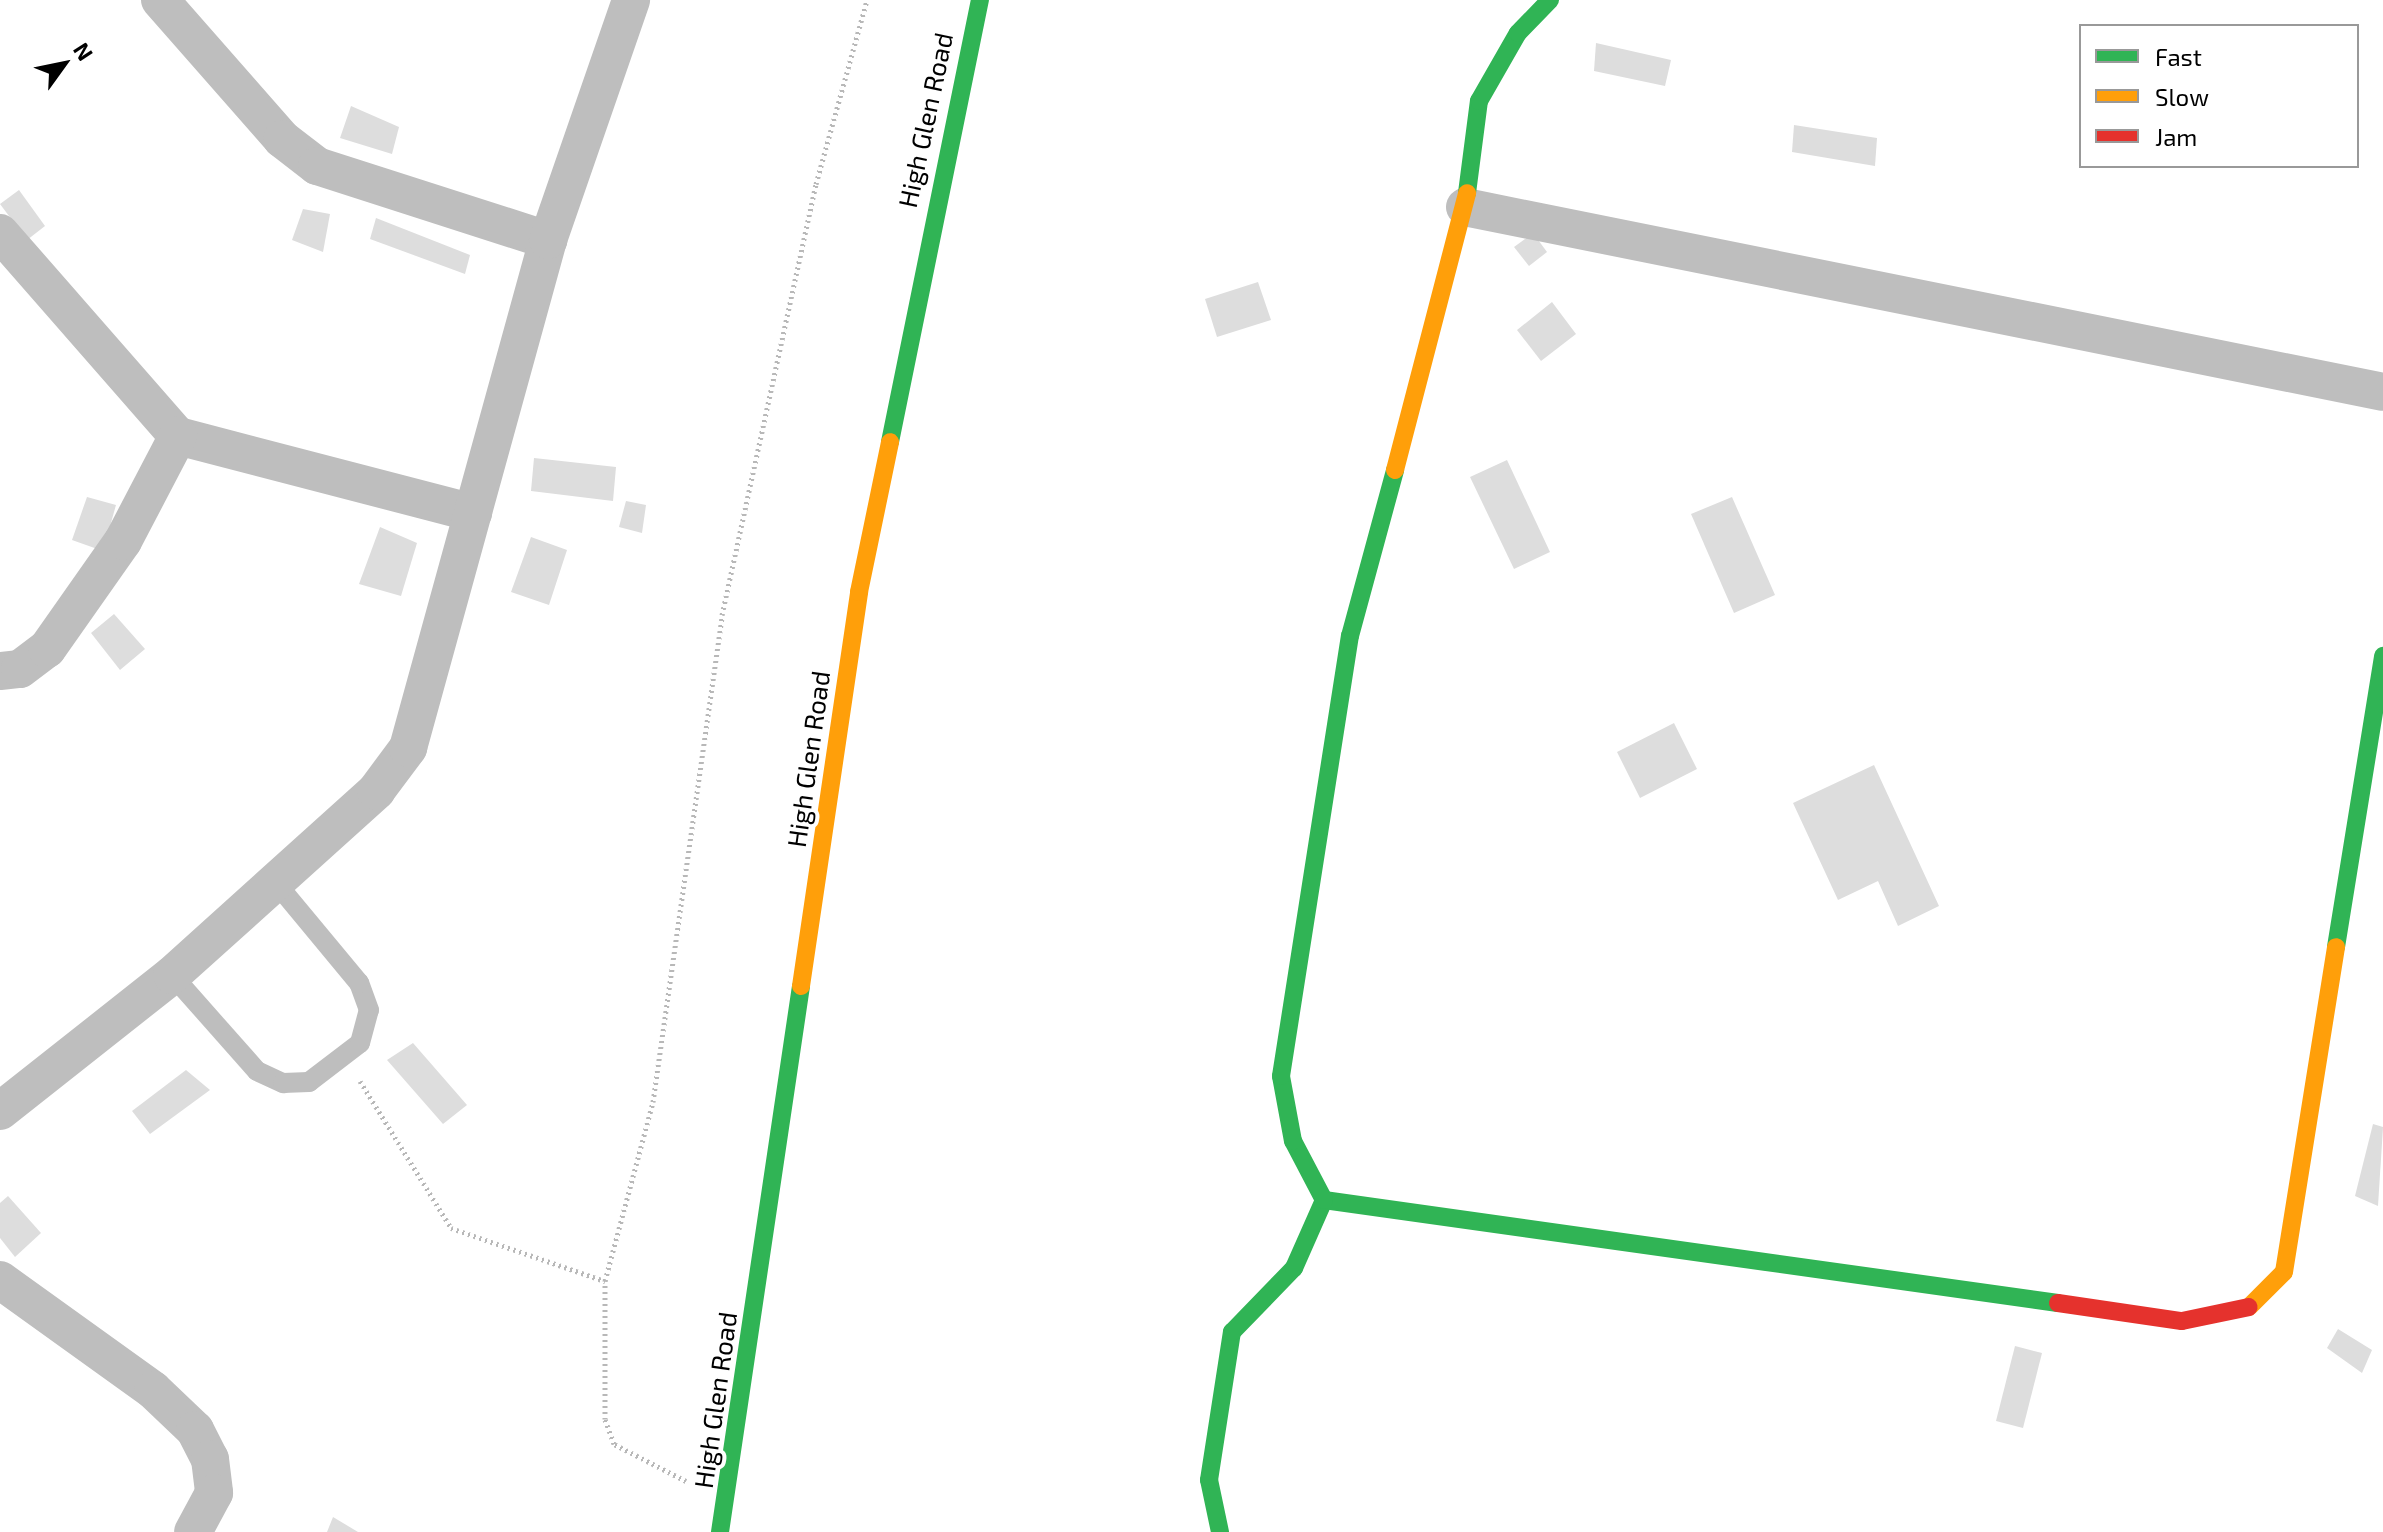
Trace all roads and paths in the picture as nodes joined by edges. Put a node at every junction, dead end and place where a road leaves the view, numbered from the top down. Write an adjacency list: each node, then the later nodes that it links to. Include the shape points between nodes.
1 (160, 0): 8 (street, via 282,139 317,166)
2 (631, 0): 8 (street)
3 (867, 0): 20 (path, via 816,184 722,615 653,1102)
4 (980, 0): 21 (street, High Glen Road, via 859,592)
5 (1550, 0): 6 (street, via 1518,33 1479,101)
6 (1465, 207): 9 (street); 18 (street, via 1350,636 1281,1076 1293,1141)
7 (0, 233): 10 (street)
8 (548, 240): 11 (street)
9 (2383, 392)
10 (178, 436): 11 (street); 13 (street, via 123,541 47,649 20,669)
11 (473, 513): 14 (street, via 408,748 376,791)
12 (2383, 656): 18 (street, via 2284,1272 2261,1302 2226,1317 2182,1321)
13 (0, 671)
14 (275, 882): 15 (street); 16 (lane, via 359,983 369,1010 360,1043)
15 (172, 975): 16 (lane, via 257,1071 283,1083 309,1082); 17 (street)
16 (344, 1055): 20 (path, via 451,1228)
17 (0, 1111)
18 (1324, 1200): 24 (street, via 1294,1268 1232,1332 1209,1480)
19 (0, 1280): 22 (street, via 153,1390 195,1430 210,1459 214,1493)
20 (605, 1281): 21 (path, via 605,1419 614,1444)
21 (726, 1501): 23 (street, High Glen Road)
22 (193, 1532)
23 (720, 1532)
24 (1220, 1532)

